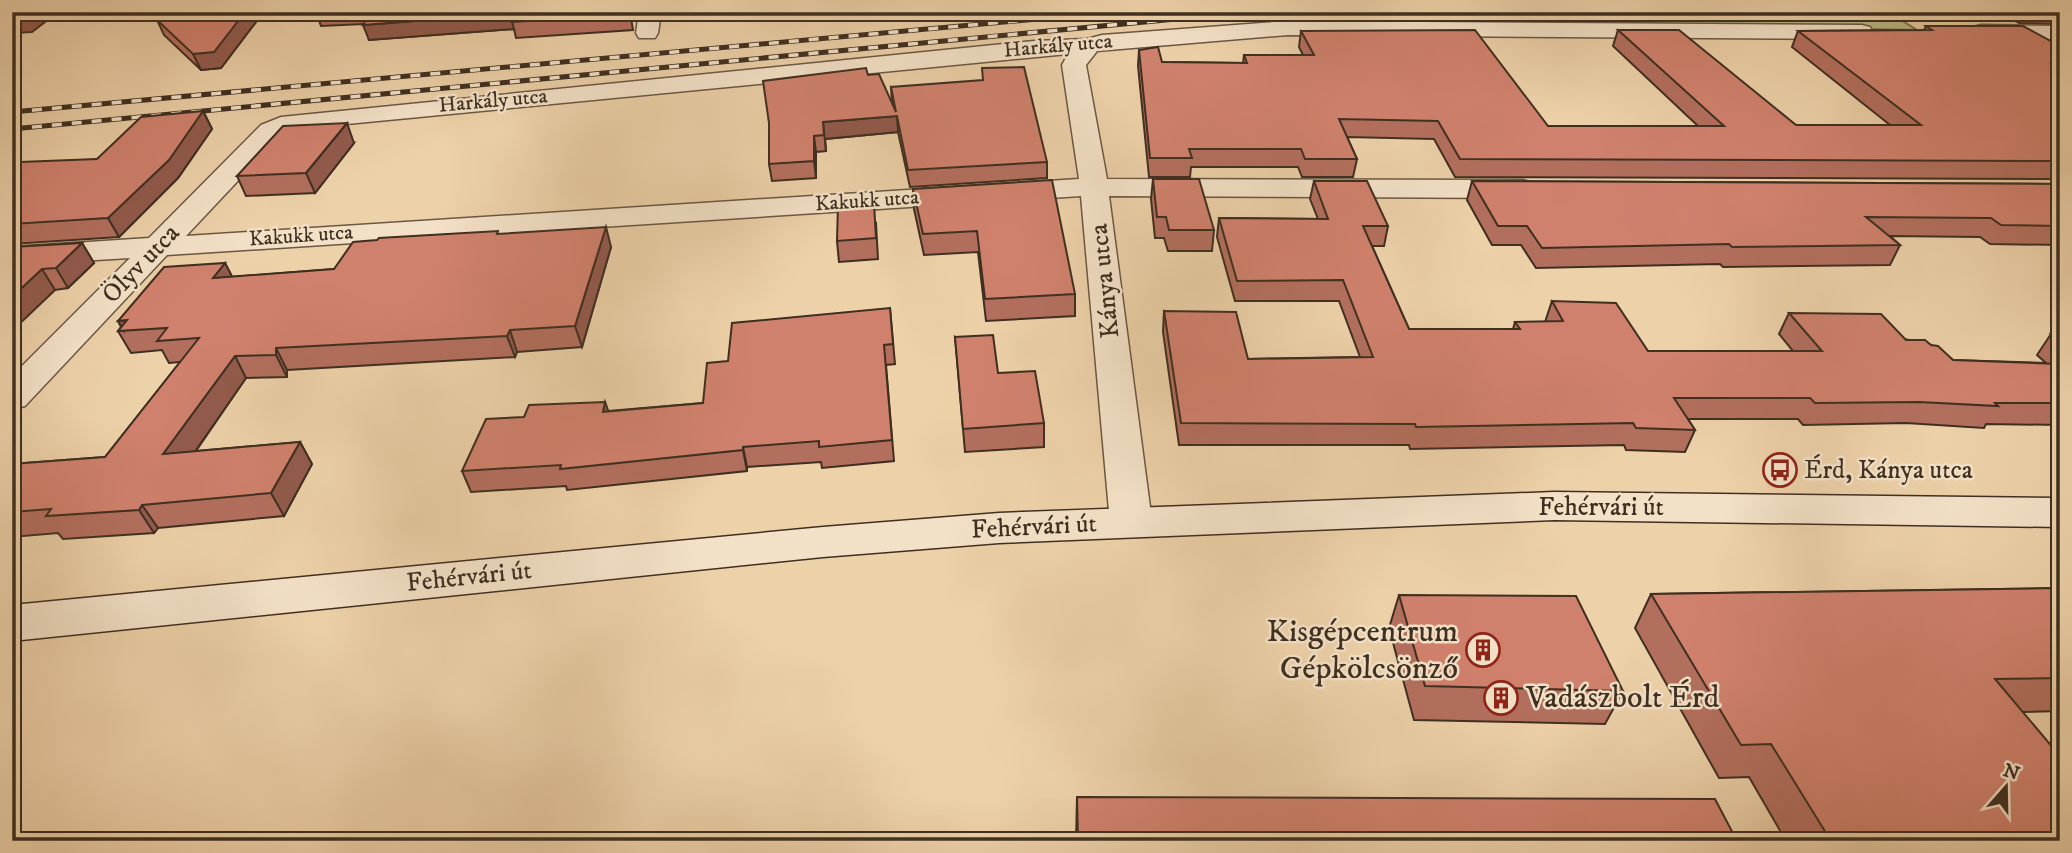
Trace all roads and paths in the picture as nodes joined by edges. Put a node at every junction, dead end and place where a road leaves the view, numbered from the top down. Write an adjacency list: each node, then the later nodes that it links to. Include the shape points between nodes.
1 (1885, 32): 4 (street, Harkály utca, via 1288,28)
2 (1952, 32): 3 (street)
3 (2060, 33)
4 (1089, 46): 5 (street, Harkály utca, via 310,118); 6 (street, Kánya utca, via 1074,65)
5 (270, 131): 8 (street, Ölyv utca)
6 (1094, 187): 7 (street, Kakukk utca); 8 (street, Kakukk utca); 12 (street, Kánya utca)
7 (1555, 189)
8 (158, 245): 9 (street, Kakukk utca); 10 (street, Ölyv utca)
9 (12, 256)
10 (12, 398)
11 (2060, 513): 12 (street, Fehérvári út, via 1554,506)
12 (1131, 522): 13 (street, Fehérvári út, via 823,542)
13 (12, 623)

